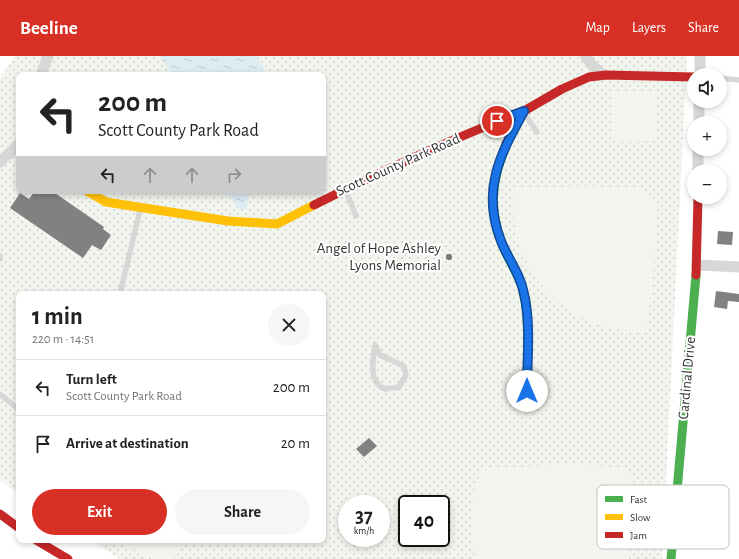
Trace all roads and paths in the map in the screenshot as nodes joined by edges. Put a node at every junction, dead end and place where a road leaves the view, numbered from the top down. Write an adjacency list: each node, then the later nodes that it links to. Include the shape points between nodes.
1 (48, 56): 5 (street)
2 (586, 56): 6 (street)
3 (700, 56): 4 (street)
4 (700, 68)
5 (42, 72)
6 (603, 75): 7 (street); 10 (street, Scott County Park Road, via 584,78)
7 (687, 77)
8 (727, 79): 9 (lane)
9 (739, 80)
10 (524, 111): 11 (lane); 14 (street, Scott County Park Road); 25 (street, via 499,160 494,180 493,201 498,231 524,294)
11 (538, 132)
12 (16, 148): 13 (street)
13 (0, 162)
14 (345, 189): 17 (street, Scott County Park Road, via 277,224 215,219); 18 (lane)
15 (92, 194): 17 (street, Scott County Park Road, via 106,202)
16 (698, 204): 21 (street, Cardinal Drive)
17 (141, 206): 23 (lane)
18 (356, 216)
19 (0, 256): 20 (lane)
20 (0, 259)
21 (696, 265): 22 (street); 28 (street, Cardinal Drive)
22 (739, 267)
23 (121, 291)
24 (375, 345): 24 (lane, via 375,380 381,388 390,390 400,387 405,379 406,370 400,363 380,355)
25 (527, 391)
26 (0, 394): 27 (lane)
27 (16, 407)
28 (677, 485)
29 (0, 514): 30 (street)
30 (16, 526)
31 (41, 543): 33 (street)
32 (672, 549): 34 (street, Cardinal Drive)
33 (68, 559)
34 (671, 559)

